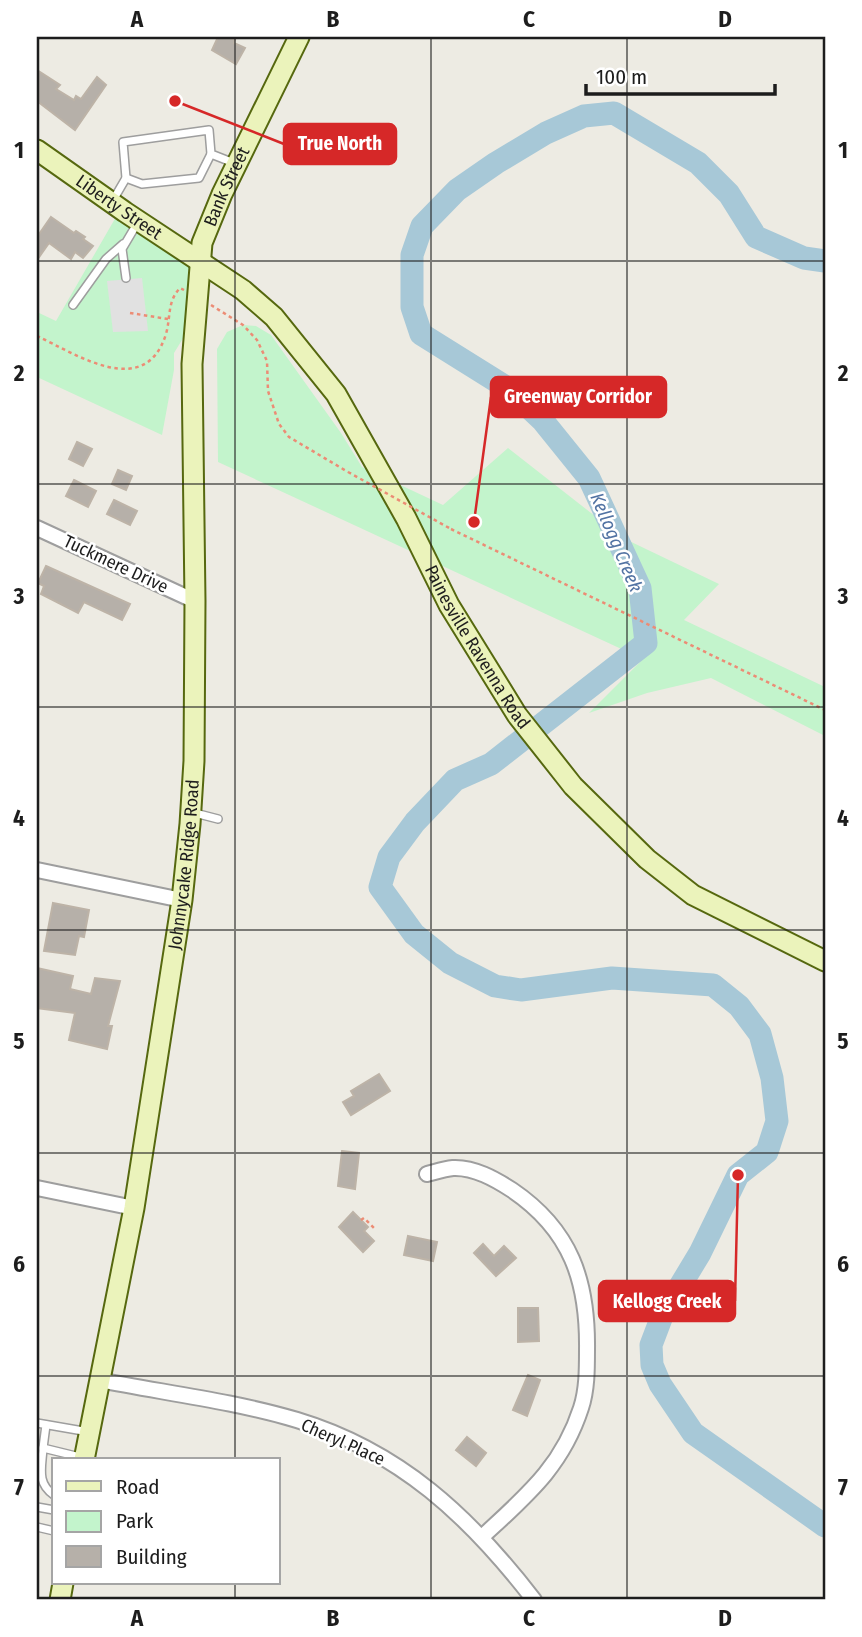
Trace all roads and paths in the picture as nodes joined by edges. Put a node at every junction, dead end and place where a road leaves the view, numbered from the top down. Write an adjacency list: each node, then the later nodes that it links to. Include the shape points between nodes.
1 (299, 37): 4 (main road, Bank Street)
2 (37, 150): 6 (main road, Liberty Street)
3 (211, 154): 4 (lane); 5 (lane, via 198,178 142,184); 5 (lane, via 209,130 123,142)
4 (238, 165): 9 (main road, Bank Street, via 202,243)
5 (126, 178): 6 (lane)
6 (111, 203): 7 (main road, Liberty Street)
7 (139, 222): 8 (lane); 9 (main road, Liberty Street)
8 (123, 244): 10 (lane); 12 (lane, via 106,259)
9 (200, 263): 11 (main road, Johnnycake Ridge Road); 23 (main road, Painesville Ravenna Road, via 243,290 274,317 336,394 449,605 517,715 573,786 647,859 693,895)
10 (126, 278)
11 (196, 295): 14 (path, via 180,288 172,297); 17 (main road, Johnnycake Ridge Road, via 192,389); 18 (path, bridge, via 243,325 257,340 267,361 268,391 279,424 289,437 451,530)
12 (73, 305)
13 (130, 313): 14 (path)
14 (169, 319): 15 (path, via 158,350 129,370 100,366)
15 (37, 336)
16 (37, 527): 17 (street, Tuckmere Drive)
17 (195, 601): 19 (main road, Johnnycake Ridge Road)
18 (825, 710)
19 (190, 812): 20 (lane); 22 (main road, Johnnycake Ridge Road)
20 (218, 819)
21 (37, 870): 22 (street)
22 (182, 901): 26 (main road, Johnnycake Ridge Road)
23 (825, 961)
24 (427, 1174): 37 (street, via 453,1168 471,1170 532,1205 565,1244 582,1286 586,1311 583,1404 570,1437 540,1482)
25 (37, 1188): 26 (street)
26 (134, 1208): 29 (main road, Johnnycake Ridge Road)
27 (361, 1220): 28 (path)
28 (374, 1228)
29 (99, 1380): 32 (main road, Johnnycake Ridge Road); 37 (street, Cheryl Place, via 270,1413 327,1431 420,1481)
30 (37, 1423): 31 (lane)
31 (46, 1425): 32 (lane); 33 (lane)
32 (90, 1432): 35 (main road, Johnnycake Ridge Road)
33 (43, 1448): 34 (lane); 36 (lane, via 41,1475 45,1489)
34 (80, 1458)
35 (84, 1458)
36 (52, 1494)
37 (482, 1537): 38 (street, Cheryl Place)
38 (534, 1600)

